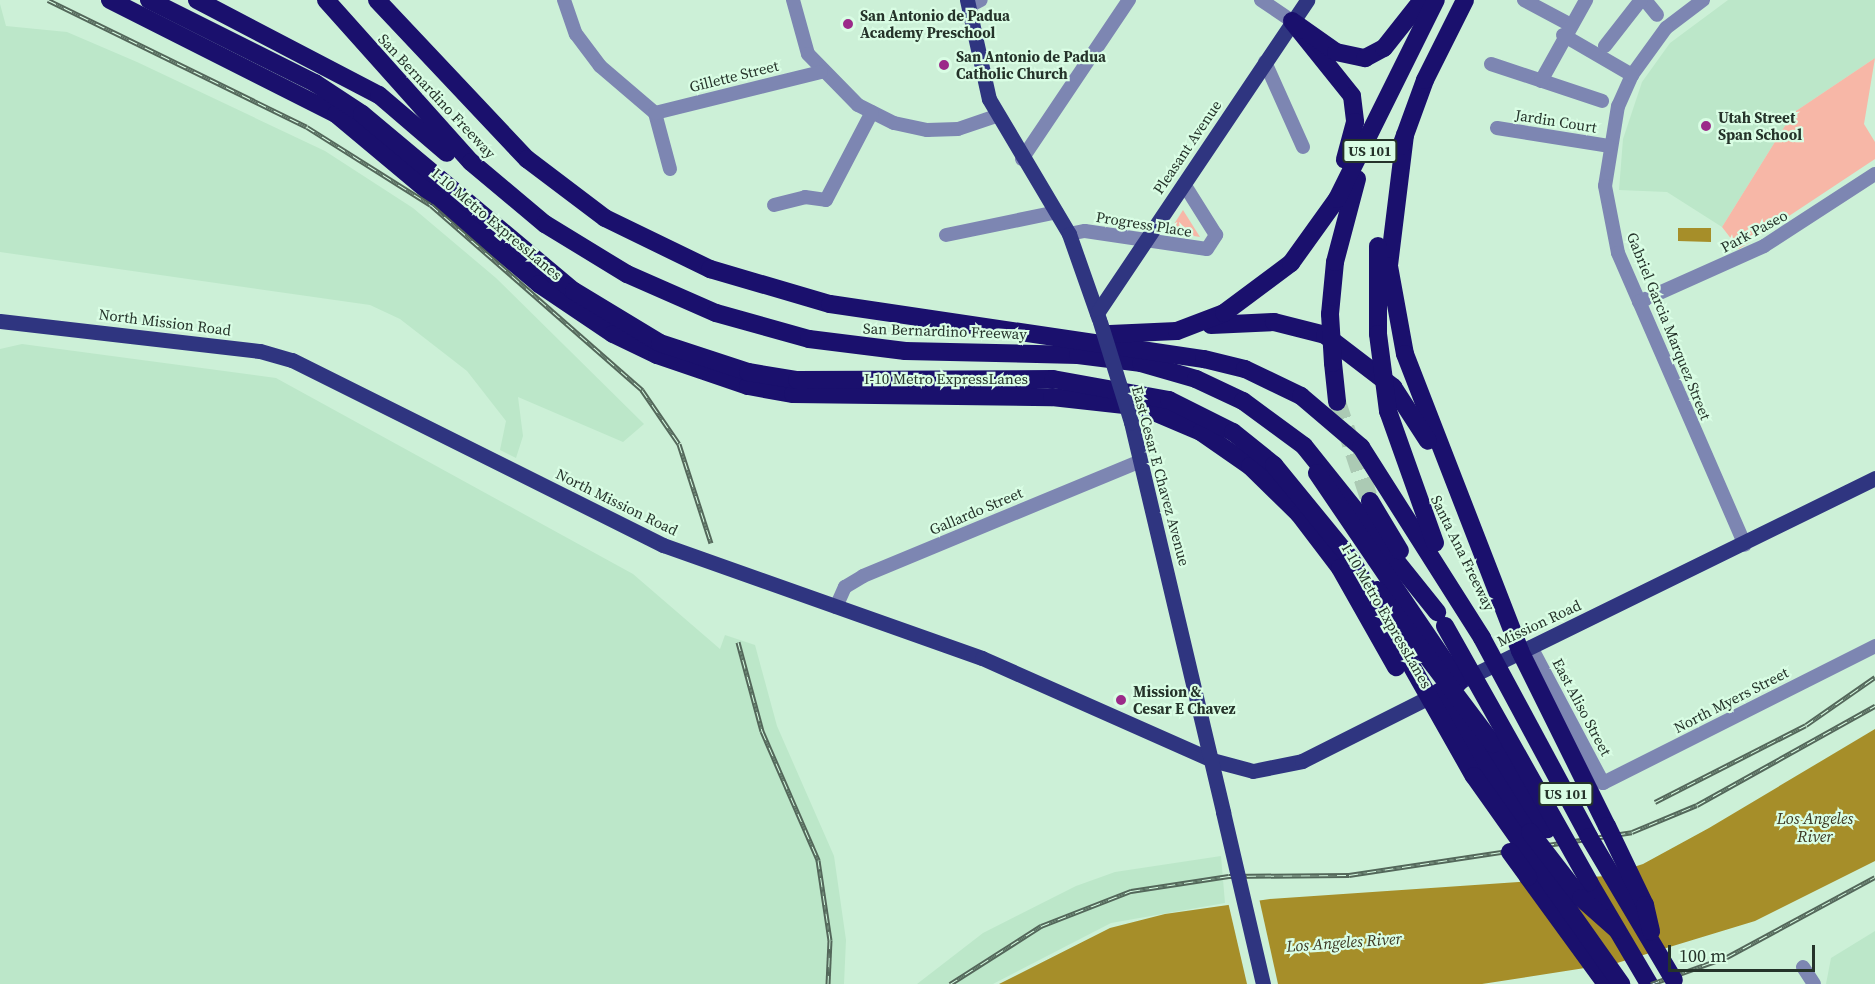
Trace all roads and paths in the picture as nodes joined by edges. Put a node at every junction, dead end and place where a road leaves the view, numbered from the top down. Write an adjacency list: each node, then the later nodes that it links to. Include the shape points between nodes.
1 (110, 0): 60 (highway, I-10 Metro ExpressLanes, via 336,114 539,284 594,322 657,355 748,386 793,394 1052,397 1142,407 1201,432 1250,466)
2 (149, 0): 60 (highway, I-10 Metro ExpressLanes, via 315,83 362,114 574,291 660,343 748,372 797,380 1053,379 1096,383 1169,400 1233,432 1275,465)
3 (197, 0): 52 (highway, via 379,95 524,221 601,273 706,318)
4 (326, 0): 52 (highway, San Bernardino Freeway, via 448,139 545,224 657,289)
5 (377, 0): 50 (highway, San Bernardino Freeway, via 527,159 605,218 710,268 830,304)
6 (564, 0): 31 (street, via 576,34 600,66)
7 (792, 0): 26 (street, via 802,42)
8 (1129, 0): 37 (street)
9 (1261, 0): 21 (street)
10 (1307, 0): 21 (main road, Pleasant Avenue)
11 (1422, 0): 21 (highway, via 1384,48 1365,58 1343,56)
12 (1436, 0): 45 (highway)
13 (1445, 0): 53 (highway, US 101, bridge, via 1358,175 1335,262 1330,314)
14 (1465, 0): 34 (highway, Santa Ana Freeway / US 101)
15 (1524, 0): 22 (street)
16 (1586, 0): 22 (street)
17 (1643, 0): 20 (street); 23 (street)
18 (1704, 0): 27 (street, Gabriel Garcia Marquez Street, via 1666,28)
19 (972, 2): 32 (main road, East Cesar E Chavez Avenue)
20 (1656, 15)
21 (1292, 21): 24 (main road, Pleasant Avenue); 45 (highway, via 1344,81 1355,110 1349,150)
22 (1566, 30): 27 (street); 28 (street)
23 (1605, 46)
24 (1265, 62): 36 (street); 40 (main road, Pleasant Avenue)
25 (1491, 64): 28 (street)
26 (821, 72): 30 (street); 31 (street, Gillette Street)
27 (1632, 75): 35 (street, Gabriel Garcia Marquez Street)
28 (1541, 81): 29 (street)
29 (1602, 101)
30 (872, 112): 32 (street, via 894,123 942,130); 41 (street, via 826,200 805,197)
31 (655, 113): 38 (street)
32 (996, 116): 37 (main road, East Cesar E Chavez Avenue)
33 (1497, 128): 35 (street, Jardin Court)
34 (1405, 135): 59 (highway, via 1391,232 1395,312 1405,354); 63 (highway, Santa Ana Freeway / US 101, bridge, via 1378,248 1378,334 1388,411 1428,531)
35 (1610, 146): 47 (street, Gabriel Garcia Marquez Street, via 1605,186 1610,219)
36 (1303, 147)
37 (1022, 159): 42 (main road, East Cesar E Chavez Avenue)
38 (670, 169)
39 (1875, 174): 47 (street, Park Paseo, via 1764,246)
40 (1184, 184): 46 (main road, Pleasant Avenue); 46 (street, Progress Place, via 1216,235 1215,243 1198,250)
41 (774, 205)
42 (1057, 212): 43 (main road, East Cesar E Chavez Avenue); 44 (street)
43 (1069, 234): 46 (street, Progress Place); 48 (main road, East Cesar E Chavez Avenue)
44 (946, 235)
45 (1312, 239): 51 (highway, via 1259,292 1224,313)
46 (1145, 241): 48 (main road, Pleasant Avenue)
47 (1639, 302): 58 (street, Gabriel Garcia Marquez Street)
48 (1099, 318): 55 (main road, East Cesar E Chavez Avenue, bridge)
49 (0, 321): 61 (main road, North Mission Road, via 260,351 292,360 663,546)
50 (1012, 331): 51 (highway, via 1132,335); 63 (highway, via 1204,358 1245,369 1301,396 1361,447)
51 (1177, 331): 59 (highway, via 1240,320 1274,321 1325,335 1356,353 1393,387 1421,427)
52 (777, 332): 54 (highway, San Bernardino Freeway, via 873,349 1045,353 1130,361 1196,379)
53 (1337, 402)
54 (1263, 414): 62 (highway, San Bernardino Freeway, via 1321,463); 66 (highway, via 1322,479)
55 (1140, 461): 61 (street, Gallardo Street, via 863,576 845,587); 68 (main road, East Cesar E Chavez Avenue)
56 (1875, 478): 58 (main road, Mission Road)
57 (1370, 501): 62 (highway, US 101)
58 (1745, 545): 65 (main road, Mission Road)
59 (1483, 560): 65 (highway)
60 (1345, 563): 70 (highway, bridge, via 1421,645); 75 (highway, I-10 Metro ExpressLanes, bridge, via 1464,783); 76 (highway, I-10 Metro ExpressLanes, bridge, via 1474,776)
61 (836, 607): 68 (main road, North Mission Road, via 982,658)
62 (1441, 619): 70 (highway, US 101, bridge)
63 (1482, 638): 72 (highway, Santa Ana Freeway / US 101, bridge)
64 (1875, 646): 69 (street, North Myers Street)
65 (1526, 649): 66 (main road, Mission Road); 69 (street, East Aliso Street); 72 (highway, bridge, via 1646,905)
66 (1458, 682): 67 (main road, Mission Road)
67 (1439, 692): 68 (main road, Mission Road, via 1285,768 1253,771); 71 (highway, bridge, via 1530,832 1581,898)
68 (1212, 760): 74 (main road, East Cesar E Chavez Avenue, bridge)
69 (1603, 783)
70 (1589, 882): 71 (highway, US 101, bridge)
71 (1617, 930): 77 (highway, US 101)
72 (1655, 948): 78 (highway, Santa Ana Freeway / US 101, bridge)
73 (1803, 967): 79 (street)
74 (1263, 984)
75 (1606, 984)
76 (1621, 984)
77 (1649, 984)
78 (1677, 984)
79 (1814, 984)

